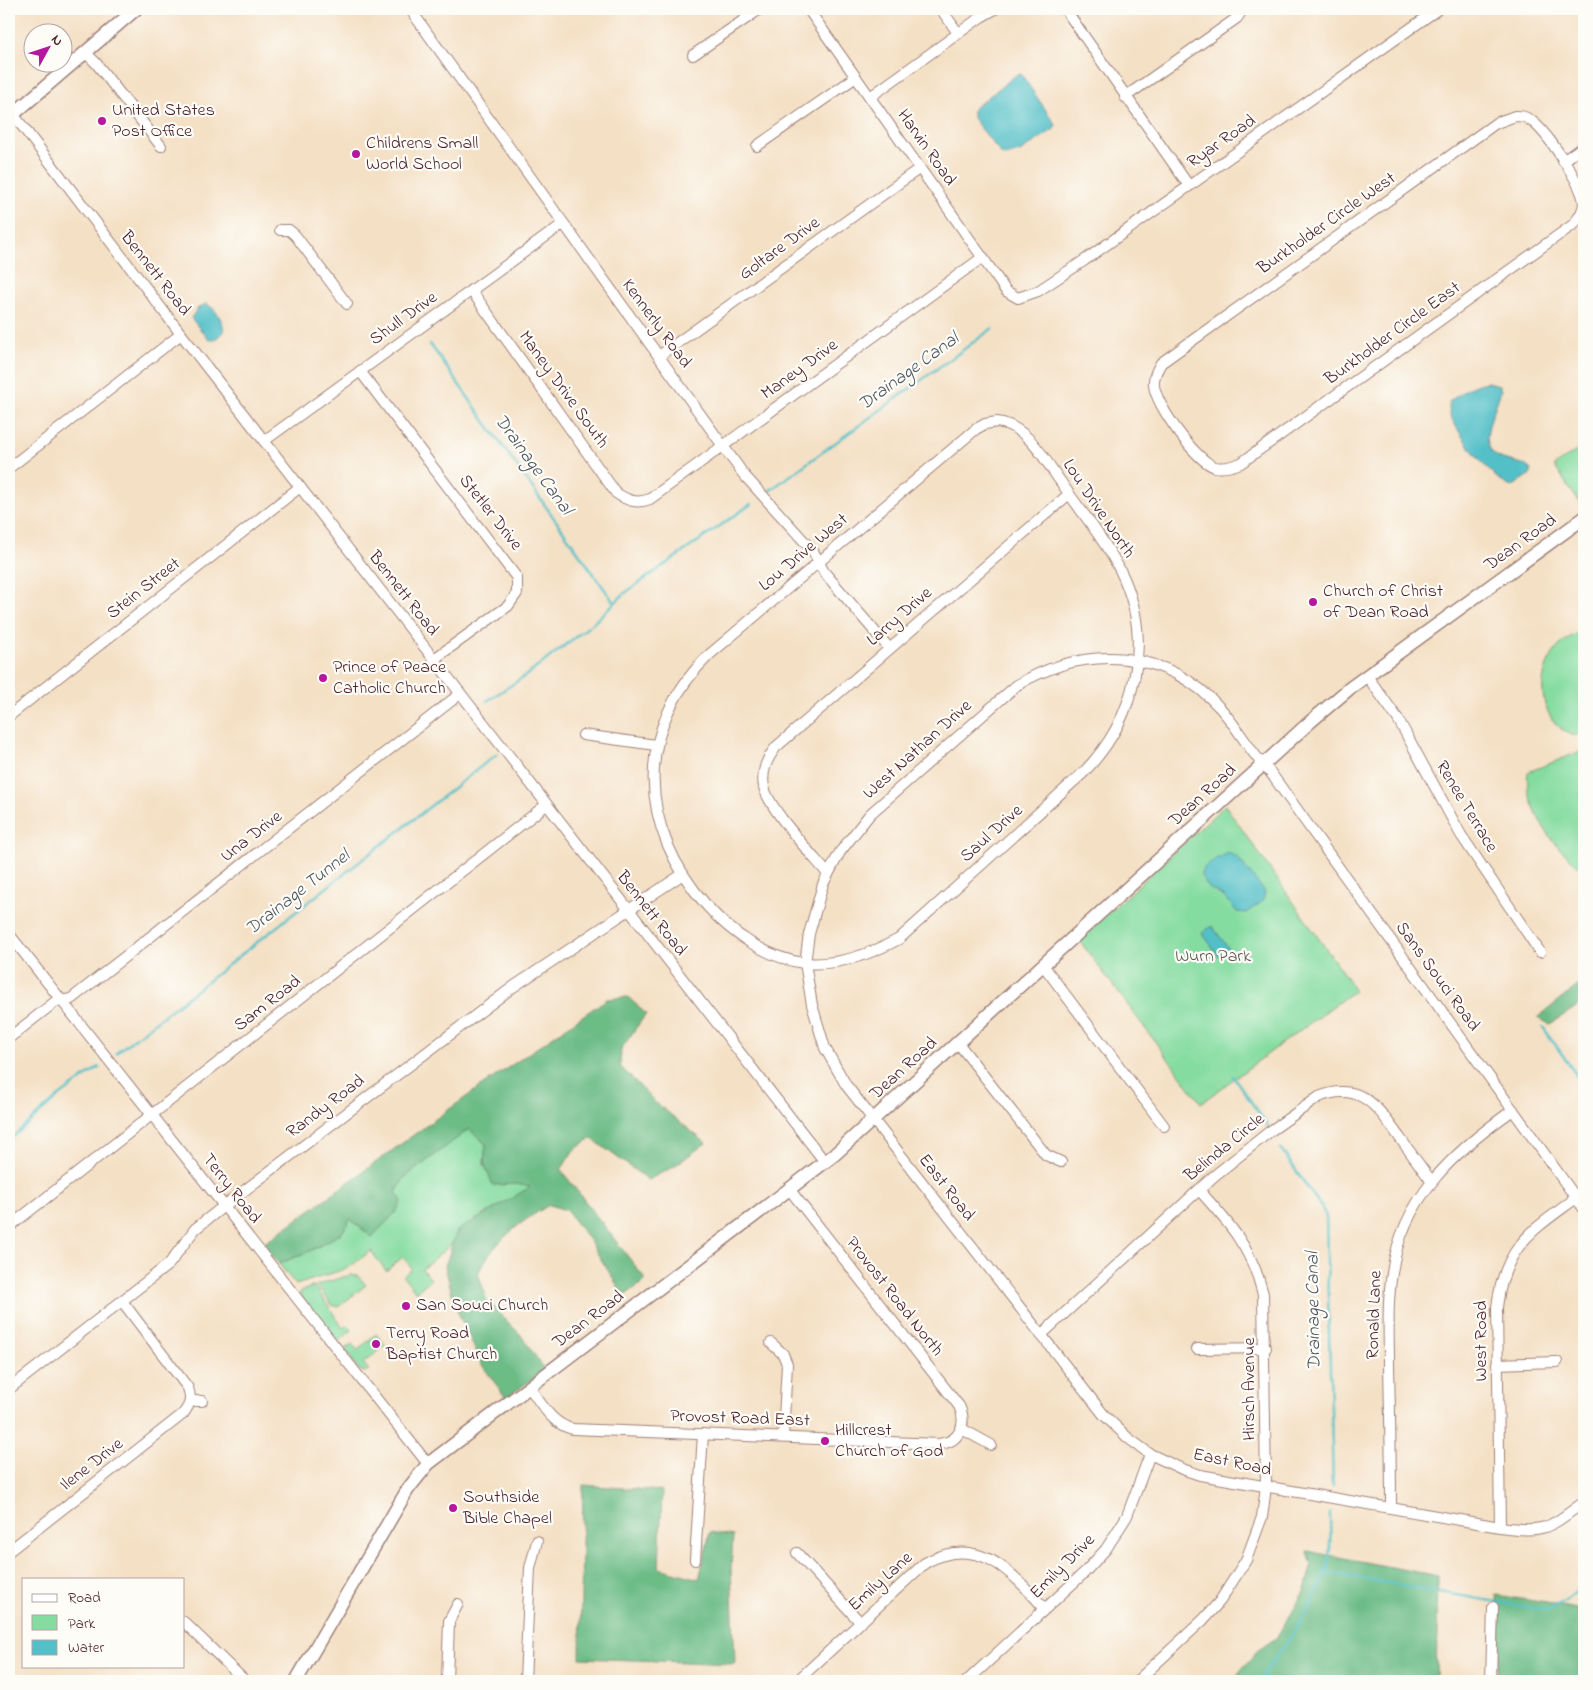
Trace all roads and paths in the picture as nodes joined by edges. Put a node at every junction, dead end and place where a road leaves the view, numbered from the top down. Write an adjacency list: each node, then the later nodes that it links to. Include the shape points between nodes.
1 (136, 9): 11 (main road)
2 (410, 9): 23 (street, Kennerly Road)
3 (760, 9): 12 (street)
4 (808, 9): 13 (street, Harvin Road)
5 (941, 9): 10 (street)
6 (995, 9): 10 (street)
7 (1065, 9): 15 (street)
8 (1243, 9): 15 (street, via 1237,18)
9 (1438, 9): 22 (street, Ryar Road)
10 (958, 33): 14 (street)
11 (86, 53): 16 (main road); 17 (street)
12 (693, 55)
13 (856, 77): 14 (street, Harvin Road); 18 (street)
14 (870, 97): 21 (street, Harvin Road)
15 (1125, 97): 22 (street)
16 (11, 116): 29 (street, Bennett Road)
17 (161, 146)
18 (757, 146)
19 (1584, 146): 20 (street)
20 (1563, 161): 33 (street, Burkholder Circle East, via 1578,183 1584,202 1580,216 1567,230 1241,463 1225,468 1209,464 1194,452); 33 (street, Burkholder Circle West, via 1531,120 1515,116 1496,123 1167,358 1153,383 1158,398)
21 (920, 168): 25 (street, Harvin Road); 30 (street, Goltare Drive)
22 (1189, 186): 27 (street, Ryar Road, via 1038,291)
23 (563, 224): 26 (street, Shull Drive); 30 (street, Kennerly Road)
24 (280, 230): 28 (street, via 289,230 295,235)
25 (983, 257): 27 (street, Harvin Road, via 1006,291 1014,297); 35 (street, Maney Drive)
26 (471, 290): 31 (street, Shull Drive); 39 (street, Maney Drive South, via 616,493)
27 (1023, 298)
28 (347, 304)
29 (181, 334): 34 (street, Bennett Road); 36 (street)
30 (659, 356): 35 (street, Kennerly Road)
31 (360, 371): 34 (street, Shull Drive); 43 (street, Stetler Drive, via 517,578 517,593 508,606)
32 (1007, 423): 38 (street, Lou Drive North, via 1027,436); 41 (street, Lou Drive West, via 985,424 976,430)
33 (1176, 426)
34 (264, 441): 37 (street, Bennett Road)
35 (723, 446): 39 (street, Maney Drive, via 650,498); 41 (street, Kennerly Road)
36 (9, 468)
37 (300, 488): 43 (street, Bennett Road); 47 (street, Stein Street)
38 (1069, 494): 42 (street, Larry Drive); 44 (street, Lou Drive North, via 1121,572 1134,612)
39 (634, 502)
40 (1584, 518): 45 (main road, Dean Road)
41 (818, 561): 42 (street, Kennerly Road); 49 (street, Lou Drive West, via 692,671 667,712)
42 (889, 648): 53 (street, Larry Drive, via 776,747 764,772 765,790 771,802)
43 (434, 659): 46 (street, Bennett Road)
44 (1138, 659): 50 (street, Sans Souci Road, via 1181,678 1210,699 1231,721); 53 (street, West Nathan Drive, via 1075,661 1040,672 1017,685 870,814 845,844); 57 (street, Saul Drive, via 1125,710 1097,759 934,908 883,948 851,958)
45 (1367, 676): 50 (main road, Dean Road); 56 (street, Renee Terrace, via 1398,719 1451,819)
46 (460, 694): 51 (street, Bennett Road); 59 (street, Una Drive, via 71,999)
47 (9, 716)
48 (583, 735): 49 (street)
49 (656, 745): 52 (street, Lou Drive West, via 653,769 655,806 668,848)
50 (1263, 765): 58 (main road, Dean Road); 62 (street, Sans Souci Road)
51 (546, 805): 54 (street, Bennett Road); 63 (street, Sam Road)
52 (683, 874): 54 (street, Randy Road); 57 (street, Lou Drive West, via 727,927 759,947)
53 (828, 874): 57 (street, West Nathan Drive, via 811,926)
54 (628, 911): 66 (street, Bennett Road); 72 (street, Randy Road, via 513,987)
55 (9, 934): 59 (street, Terry Road)
56 (1540, 952)
57 (805, 963): 64 (street, East Road, via 812,1005 825,1048 846,1084)
58 (1044, 965): 61 (main road, Dean Road); 65 (street)
59 (61, 1001): 60 (street, Una Drive, via 54,1002); 63 (street, Terry Road)
60 (9, 1038)
61 (958, 1043): 64 (main road, Dean Road); 67 (street, via 1046,1155)
62 (1513, 1110): 68 (street, Ronald Lane, via 1461,1150); 71 (street, Sans Souci Road)
63 (152, 1116): 72 (street, Terry Road); 74 (street, Sam Road)
64 (874, 1120): 66 (main road, Dean Road); 76 (street, East Road)
65 (1164, 1126)
66 (825, 1162): 69 (main road, Dean Road)
67 (1061, 1162)
68 (1432, 1182): 70 (street, Belinda Circle, via 1374,1104 1358,1094 1339,1092 1319,1097 1269,1132); 94 (street, Ronald Lane, via 1407,1224 1392,1271 1389,1308)
69 (790, 1190): 82 (main road, Dean Road); 86 (street, Provost Road North, via 959,1406 964,1421)
70 (1199, 1190): 76 (street, Belinda Circle); 79 (street, Hirsch Avenue, via 1234,1230 1254,1263 1264,1301)
71 (1580, 1195): 73 (street, Sans Souci Road); 81 (street, West Road, via 1530,1232 1506,1268 1497,1307)
72 (224, 1206): 75 (street, Randy Road, via 194,1229 169,1264); 91 (street, Terry Road)
73 (1584, 1209)
74 (9, 1228)
75 (122, 1301): 83 (street, Randy Road); 84 (street, via 188,1388)
76 (1041, 1335): 90 (street, East Road, via 1104,1416)
77 (771, 1343): 88 (street, via 783,1354 786,1364)
78 (1197, 1348): 79 (street)
79 (1266, 1348): 92 (street, Hirsch Avenue)
80 (1557, 1362): 81 (street)
81 (1498, 1364): 95 (street, West Road)
82 (529, 1387): 87 (street, Provost Road East, via 554,1420 566,1428); 91 (main road, Dean Road)
83 (9, 1389)
84 (190, 1401): 85 (street); 97 (street, Ilene Drive, via 183,1414)
85 (202, 1401)
86 (962, 1429): 88 (street, Provost Road East, via 945,1444); 89 (street)
87 (702, 1434): 88 (street, Provost Road East); 99 (street)
88 (783, 1438)
89 (992, 1445)
90 (1150, 1454): 92 (street, East Road, via 1200,1475); 102 (street, Emily Drive, via 1134,1501 1117,1535 1095,1562)
91 (428, 1464): 106 (main road, Dean Road, via 408,1488)
92 (1266, 1487): 94 (street, East Road); 111 (street, Hirsch Avenue, via 1257,1532 1234,1581 1203,1620)
93 (1584, 1502): 95 (street, East Road, via 1556,1523 1540,1530)
94 (1391, 1508): 95 (street, East Road)
95 (1500, 1527)
96 (537, 1540): 108 (street, via 530,1568)
97 (9, 1551)
98 (797, 1553): 103 (street)
99 (695, 1560)
100 (458, 1604): 107 (street, via 450,1621)
101 (1493, 1607): 112 (street)
102 (1045, 1608): 103 (street, Emily Lane, via 1003,1566 982,1556 959,1552 936,1556 925,1562); 110 (street, Emily Drive)
103 (860, 1622): 109 (street, Emily Lane)
104 (185, 1623): 105 (street)
105 (245, 1681)
106 (296, 1681)
107 (447, 1681)
108 (525, 1681)
109 (797, 1681)
110 (967, 1681)
111 (1137, 1681)
112 (1490, 1681)

